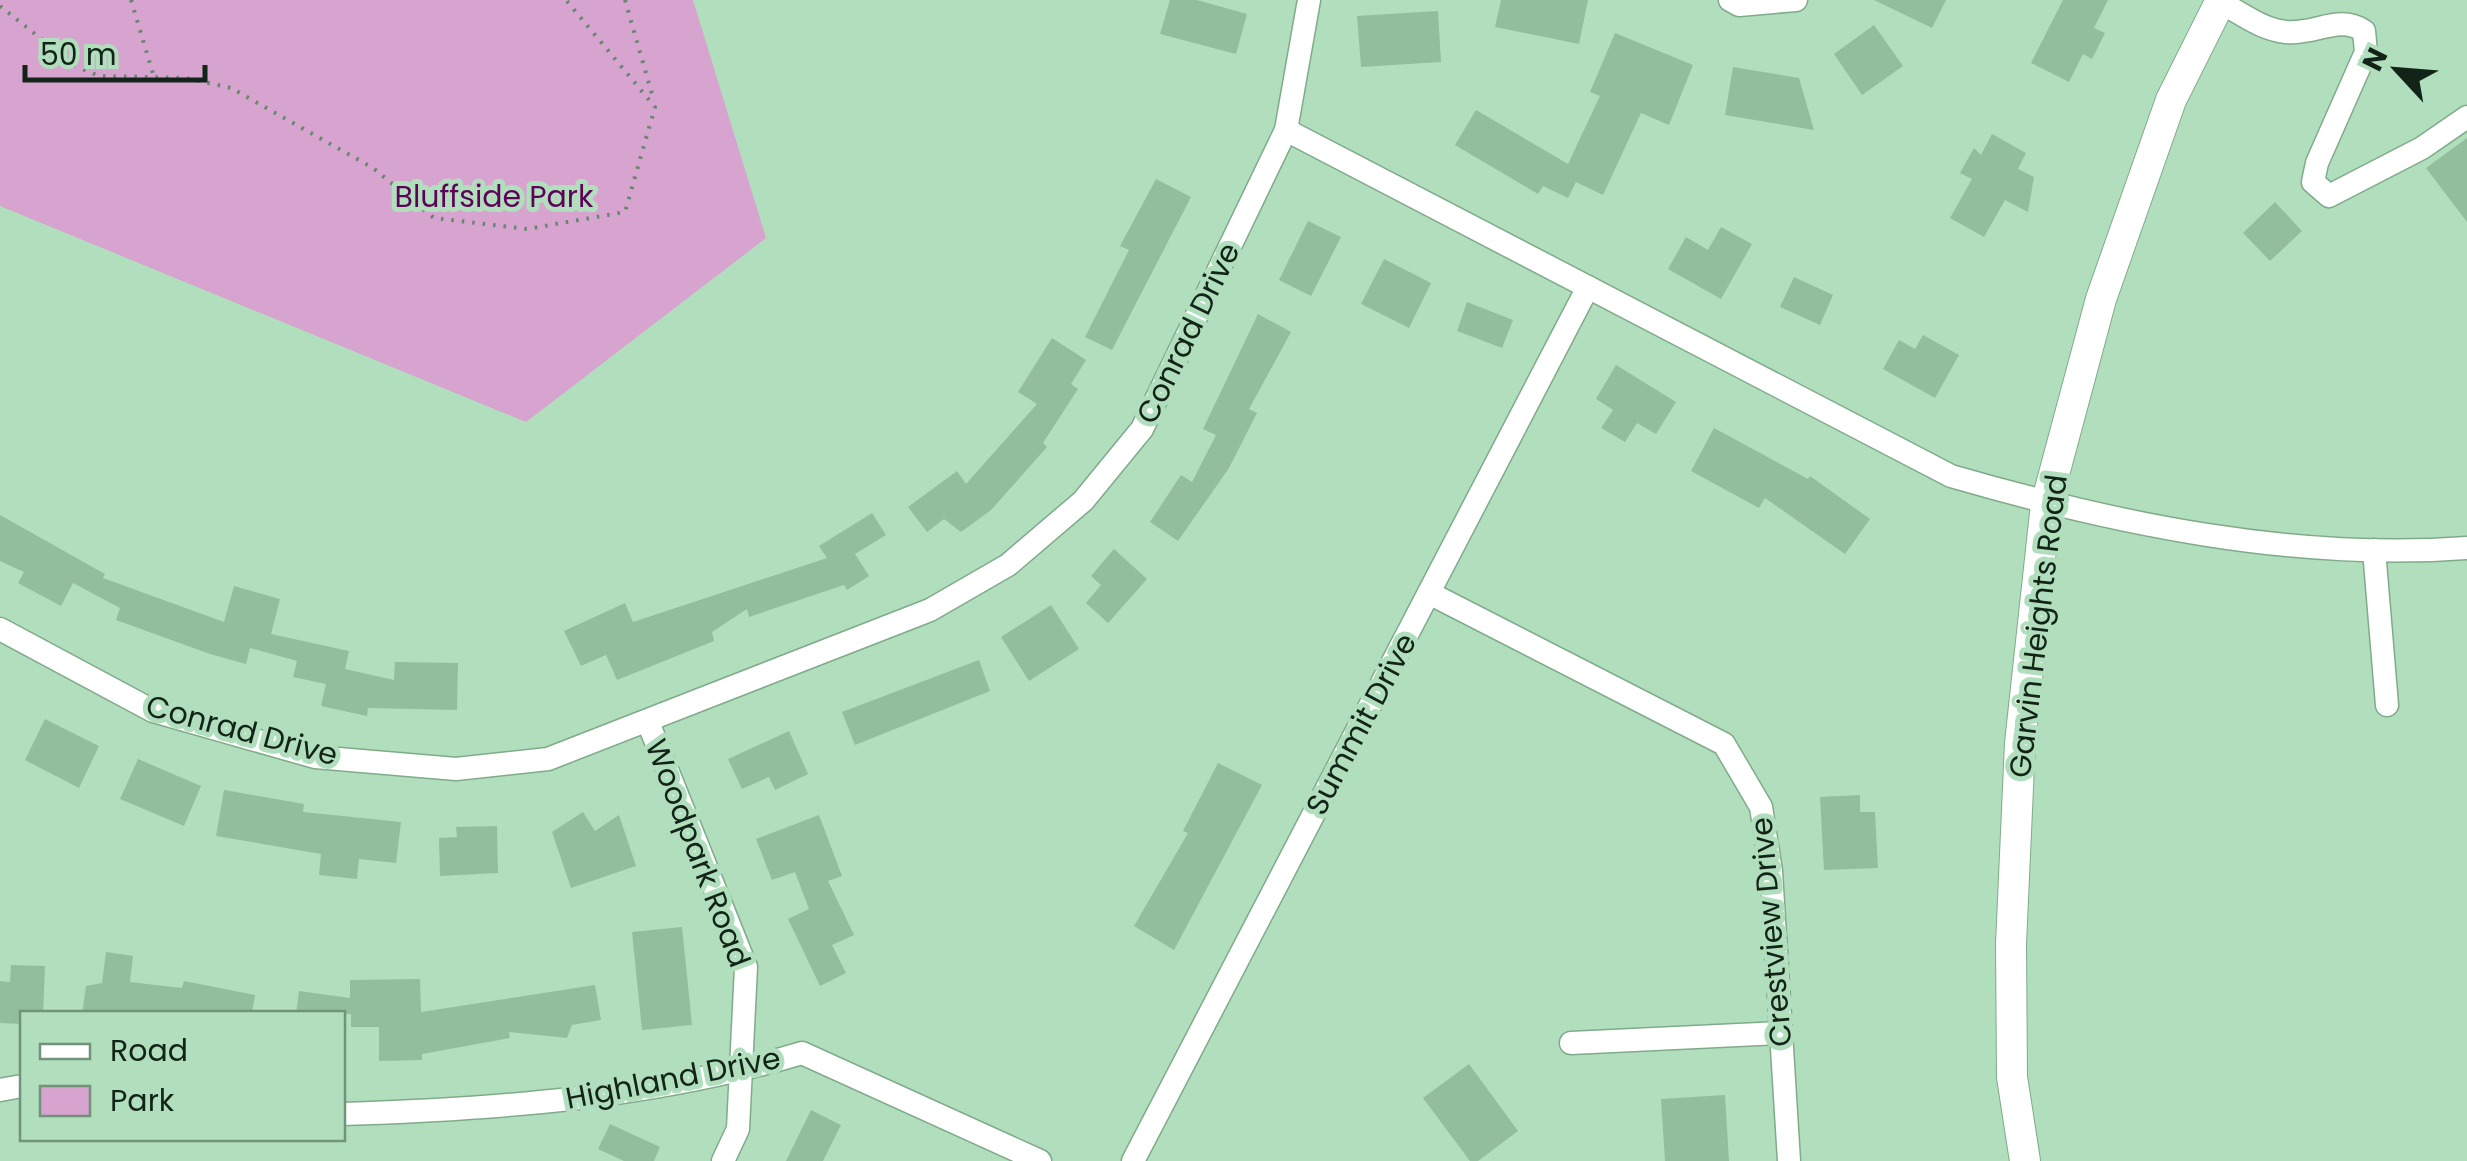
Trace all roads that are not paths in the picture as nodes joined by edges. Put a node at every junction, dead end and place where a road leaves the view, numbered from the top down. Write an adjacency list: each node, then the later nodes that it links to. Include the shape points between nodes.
1 (1309, 0): 6 (street, Conrad Drive)
2 (1730, 0): 3 (street)
3 (1796, 0)
4 (2221, 1): 5 (street, via 2287,32 2341,22 2364,31 2366,52 2318,163 2314,182 2329,196 2422,148); 8 (main road, Garvin Heights Road, via 2171,100 2108,281)
5 (2467, 116)
6 (1286, 130): 7 (street); 14 (street, Conrad Drive, via 1142,430 1084,501 1008,565 930,610)
7 (1588, 287): 8 (street, via 1951,476); 11 (street, Summit Drive)
8 (2046, 504): 10 (street, via 2268,542); 23 (main road, Garvin Heights Road, via 2020,743 2011,944 2012,1077)
9 (2467, 548): 10 (street)
10 (2374, 550): 13 (street)
11 (1429, 593): 15 (street, Crestview Drive, via 1724,744 1761,807); 21 (street, Summit Drive)
12 (0, 630): 14 (street, Conrad Drive, via 153,710 315,757 456,769 548,759)
13 (2387, 705)
14 (648, 722): 17 (street, Woodpark Road, via 746,967)
15 (1781, 1033): 16 (street); 22 (street, Crestview Drive)
16 (1571, 1043)
17 (740, 1071): 18 (street, Highland Drive, via 596,1097); 19 (street, Woodpark Road, via 738,1129); 20 (street, Highland Drive, via 802,1053)
18 (345, 1114)
19 (724, 1161)
20 (1040, 1161)
21 (1133, 1161)
22 (1789, 1161)
23 (2024, 1161)

